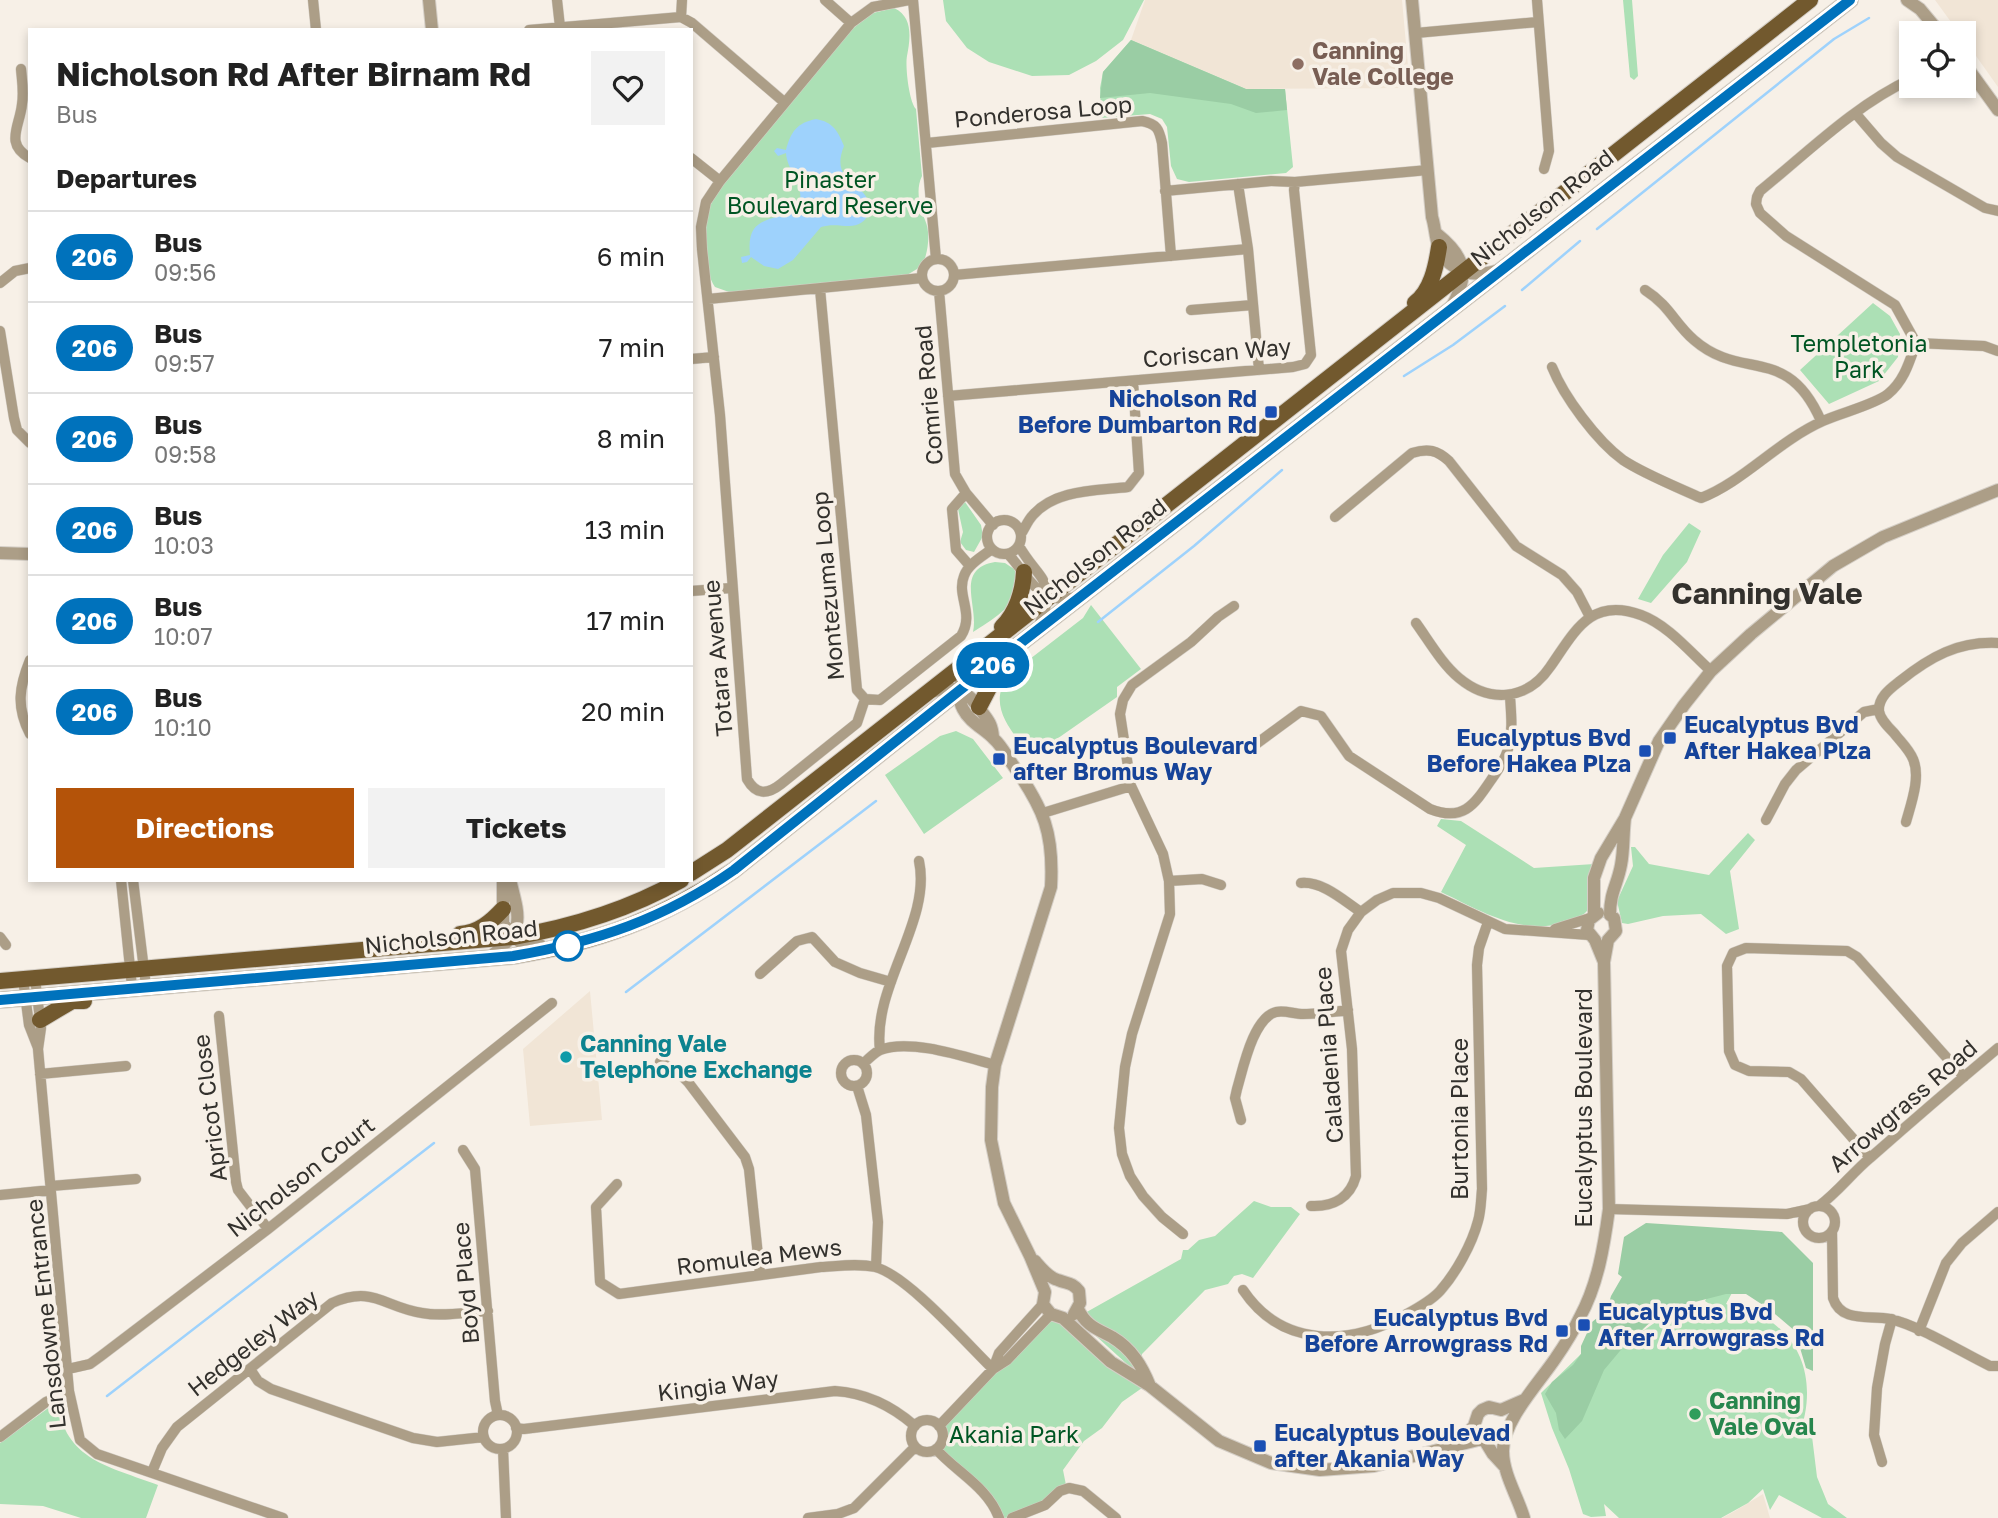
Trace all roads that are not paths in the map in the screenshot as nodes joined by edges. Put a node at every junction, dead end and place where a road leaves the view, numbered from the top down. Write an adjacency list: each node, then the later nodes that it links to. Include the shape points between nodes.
1 (313, 0): 18 (street)
2 (429, 0): 19 (street)
3 (557, 0): 17 (street)
4 (682, 0): 13 (street)
5 (825, 0): 16 (street)
6 (911, 0): 16 (street, Totara Avenue, via 873,7); 28 (street)
7 (1412, 0): 21 (street)
8 (1536, 0): 15 (street)
9 (1810, 0): 45 (main road, Nicholson Road)
10 (1850, 0): 44 (main road, Nicholson Road)
11 (1908, 0): 12 (street)
12 (1920, 4): 14 (street)
13 (681, 17): 17 (street); 25 (street)
14 (1932, 21)
15 (1538, 22): 21 (street); 31 (street, via 1549,151)
16 (851, 23): 25 (street, Totara Avenue)
17 (560, 27): 20 (street)
18 (316, 28)
19 (432, 28)
20 (550, 28)
21 (1416, 33): 32 (street)
22 (21, 69): 29 (street, via 23,99 15,142 19,153)
23 (1976, 80): 26 (street)
24 (1899, 84): 27 (street)
25 (784, 102): 33 (street, Totara Avenue)
26 (1998, 110)
27 (1856, 114): 37 (street, via 1897,157); 57 (street, via 1760,191 1756,204 1786,236 1895,305)
28 (927, 143): 36 (street, Ponderosa Loop, via 1152,123 1162,143); 42 (street)
29 (28, 158)
30 (693, 160): 33 (street)
31 (1545, 169)
32 (1428, 170): 34 (street); 38 (street)
33 (720, 181): 39 (street, Totara Avenue, via 706,202)
34 (1295, 183): 35 (street); 63 (street, Coriscan Way, via 1311,355 1305,364)
35 (1238, 184): 36 (street); 40 (street)
36 (1165, 191): 41 (street, Ponderosa Loop)
37 (1998, 211)
38 (1438, 240): 45 (street, via 1463,261); 61 (main road, via 1425,296 1360,343)
39 (696, 249): 52 (street, Totara Avenue)
40 (1248, 250): 41 (street); 53 (street)
41 (1171, 256): 46 (street)
42 (936, 259): 46 (street, via 947,262); 47 (street, via 926,264)
43 (28, 268): 48 (street, via 15,271)
44 (1502, 268): 45 (street); 54 (main road, Nicholson Road)
45 (1464, 273): 54 (street); 61 (main road, Nicholson Road)
46 (954, 275): 51 (street, Comrie Road, via 950,285)
47 (922, 278): 49 (street); 51 (street, Comrie Road, via 926,286)
48 (0, 283)
49 (820, 289): 52 (street); 98 (street, Montezuma Loop, via 857,690)
50 (1646, 290): 66 (street, via 1662,300 1694,340 1721,357 1772,368 1795,381)
51 (939, 291): 65 (street, Comrie Road)
52 (708, 299): 59 (street, Totara Avenue)
53 (1253, 305): 55 (street); 63 (street)
54 (1451, 308): 84 (main road, Nicholson Road)
55 (1191, 310)
56 (0, 331): 67 (street, via 17,430)
57 (1916, 343): 58 (street, via 1984,346); 66 (street, via 1904,377 1886,396)
58 (1998, 351)
59 (714, 357): 60 (street); 82 (street, Totara Avenue)
60 (693, 359)
61 (1343, 367): 85 (main road, Nicholson Road)
62 (1552, 367): 66 (street, via 1558,384 1605,444 1625,461 1701,498 1717,492 1779,445)
63 (1259, 370): 64 (street, Coriscan Way)
64 (1133, 381): 65 (street, Coriscan Way); 70 (street, via 1139,473 1128,487 1068,494)
65 (948, 396): 69 (street, Comrie Road, via 954,474)
66 (1821, 421)
67 (28, 441)
68 (1998, 490): 94 (street, Eucalyptus Boulevard, via 1883,537 1842,560)
69 (966, 493): 73 (street, Comrie Road); 80 (street, via 952,509 956,550)
70 (1032, 516): 72 (street); 74 (street)
71 (1335, 517): 87 (street, via 1412,453 1440,453 1516,546 1562,575)
72 (1013, 523): 73 (street); 74 (street)
73 (993, 525): 76 (street, via 988,535)
74 (1021, 534): 75 (street)
75 (1019, 546): 79 (street); 85 (street, via 1046,582)
76 (992, 549): 79 (street); 80 (street)
77 (0, 553): 78 (street)
78 (28, 554)
79 (1008, 554): 81 (street)
80 (971, 566): 98 (street, Montezuma Loop, via 962,585 968,621 961,636 880,700)
81 (1024, 572): 85 (street, via 1036,590); 91 (main road, via 1022,592 1005,625 987,637)
82 (732, 588): 83 (street); 98 (street, Totara Avenue, via 747,779 752,789 774,790 858,723)
83 (693, 591)
84 (1083, 596): 85 (street); 89 (main road, Nicholson Road)
85 (1049, 597): 89 (street); 91 (main road, Nicholson Road)
86 (1234, 606): 104 (street, via 1138,679 1125,694 1121,713)
87 (1590, 617): 94 (street, via 1613,610 1641,615); 97 (street, via 1532,686)
88 (1416, 624): 97 (street, via 1455,676 1472,689)
89 (1037, 632): 92 (main road, Nicholson Road)
90 (1998, 643): 100 (street, via 1957,648 1924,661 1887,691)
91 (973, 656): 95 (street); 96 (main road, Nicholson Road)
92 (1005, 656): 95 (main road, Nicholson Road); 99 (main road)
93 (28, 665): 101 (street, via 18,703)
94 (1711, 671): 106 (street, Eucalyptus Boulevard, via 1659,741)
95 (960, 690): 96 (street); 99 (street); 102 (street, via 962,708); 124 (main road, Nicholson Road, via 734,870 673,908)
96 (925, 693): 110 (main road, Nicholson Road, via 727,850)
97 (1510, 696): 103 (street, via 1512,726 1501,766 1477,800 1454,814 1430,809 1349,756 1321,716 1301,711)
98 (865, 699)
99 (979, 707): 102 (street, via 992,725)
100 (1879, 709): 107 (street, via 1864,712 1796,770); 108 (street, via 1910,752 1916,769)
101 (28, 729)
102 (993, 737): 105 (street)
103 (1252, 747)
104 (1131, 786): 105 (street); 111 (street, via 1163,854)
105 (1043, 813): 147 (street, via 1051,850 1051,887)
106 (1625, 818): 121 (street, Eucalyptus Boulevard, via 1622,861 1610,894); 122 (street, Eucalyptus Boulevard, via 1598,867)
107 (1766, 820)
108 (1906, 822)
109 (919, 861): 134 (street, via 921,895)
110 (693, 872)
111 (1169, 881): 118 (street, via 1202,878); 169 (street, via 1170,914 1132,1034 1119,1128 1130,1176 1162,1217)
112 (121, 882): 130 (street)
113 (133, 882): 130 (street)
114 (503, 882): 119 (street)
115 (510, 882): 126 (street, via 519,921)
116 (677, 882): 126 (main road, Nicholson Road, via 580,923)
117 (1301, 883): 120 (street, via 1322,887)
118 (1221, 885)
119 (503, 909): 126 (street, via 503,924); 128 (main road, via 472,933 326,946)
120 (1361, 912): 123 (street, Caladenia Place, via 1393,893 1421,893); 139 (street, Caladenia Place, via 1341,951)
121 (1610, 915): 122 (street); 127 (street, Eucalyptus Boulevard, via 1616,931)
122 (1592, 916): 125 (street, Caladenia Place); 127 (street, Eucalyptus Boulevard, via 1587,924)
123 (1488, 922): 125 (street, Caladenia Place, via 1505,929); 176 (street, Burtonia Place, via 1477,965 1479,1220 1439,1292 1385,1326 1357,1335 1331,1336 1290,1331 1269,1318)
124 (622, 930): 126 (street, via 601,930 528,947); 129 (main road, Nicholson Road, via 569,946)
125 (1552, 930): 127 (street, Caladenia Place)
126 (513, 937): 128 (main road, Nicholson Road); 129 (street)
127 (1597, 938): 162 (street, Eucalyptus Boulevard, via 1604,962)
128 (313, 953): 130 (main road, Nicholson Road)
129 (488, 959): 135 (main road, Nicholson Road)
130 (137, 968): 132 (main road, Nicholson Road); 135 (street)
131 (760, 974): 134 (street, via 797,941 812,937 835,962)
132 (29, 979): 133 (main road, Nicholson Road); 136 (street, Lansdowne Entrance)
133 (0, 981)
134 (891, 982): 144 (street, via 878,1031)
135 (139, 987): 136 (main road, Nicholson Road); 141 (main road, via 116,999 72,1001)
136 (31, 997): 137 (main road, Nicholson Road); 141 (street, Lansdowne Entrance); 143 (street, Lansdowne Entrance, via 29,1025)
137 (0, 1000)
138 (552, 1003): 167 (street, Nicholson Court)
139 (1348, 1010): 152 (street, via 1275,1012 1263,1020 1237,1089); 160 (street, Caladenia Place, via 1356,1176 1352,1188 1338,1201)
140 (219, 1016): 167 (street, Apricot Close, via 236,1182)
141 (40, 1020): 143 (street, Lansdowne Entrance)
142 (1998, 1048): 150 (street, Arrowgrass Road)
143 (38, 1049): 149 (street, Lansdowne Entrance)
144 (880, 1050): 146 (street); 147 (street, via 920,1048)
145 (660, 1062): 174 (street, via 688,1082 745,1157)
146 (863, 1063): 151 (street, via 866,1078); 151 (street, via 847,1062 840,1073 845,1084)
147 (995, 1065): 172 (street, via 990,1140 1004,1203)
148 (126, 1066): 149 (street)
149 (40, 1074): 157 (street, Lansdowne Entrance)
150 (1964, 1077): 154 (street, Arrowgrass Road); 154 (street, via 1847,951 1746,948 1733,953 1727,978 1729,1051 1735,1065 1749,1071 1789,1072 1801,1079)
151 (857, 1086): 173 (street, via 866,1115 878,1222)
152 (1241, 1120)
153 (463, 1150): 179 (street, Boyd Place, via 475,1169)
154 (1870, 1158): 159 (street, Arrowgrass Road)
155 (136, 1179): 157 (street)
156 (617, 1184): 174 (street, Romulea Mews, via 596,1207 600,1282 619,1294)
157 (51, 1188): 158 (street); 183 (street, Lansdowne Entrance)
158 (0, 1195)
159 (1834, 1195): 161 (street, Arrowgrass Road); 165 (street, Arrowgrass Road)
160 (1311, 1206)
161 (1814, 1208): 164 (street, Arrowgrass Road); 165 (street, Arrowgrass Road, via 1824,1207); 166 (street, via 1805,1214)
162 (1609, 1209): 164 (street, Arrowgrass Road); 188 (street, Eucalyptus Boulevard, via 1604,1247 1581,1315)
163 (1998, 1212): 181 (street, via 1946,1263)
164 (1787, 1214): 166 (street)
165 (1833, 1214): 168 (street, Arrowgrass Road)
166 (1803, 1225): 170 (street)
167 (268, 1229): 183 (street, Nicholson Court, via 90,1364)
168 (1832, 1231): 170 (street); 171 (street, Arrowgrass Road)
169 (1183, 1234)
170 (1814, 1238): 171 (street)
171 (1831, 1254): 180 (street, Arrowgrass Road, via 1836,1307 1846,1315)
172 (1030, 1256): 175 (street); 177 (street)
173 (876, 1267): 174 (street, Romulea Mews); 185 (street, Romulea Mews, via 912,1290)
174 (760, 1275)
175 (1059, 1281): 177 (street, via 1049,1286); 178 (street, via 1069,1282 1079,1291)
176 (1243, 1290)
177 (1050, 1307): 178 (street, via 1069,1317); 185 (street, via 1007,1360); 186 (street, via 1111,1362)
178 (1078, 1309): 186 (street, via 1089,1325 1132,1353)
179 (488, 1311): 184 (street, Hedgeley Way, via 433,1315 368,1295 348,1296 332,1303); 190 (street, Boyd Place)
180 (1892, 1320): 181 (street, Arrowgrass Road); 203 (street, via 1877,1388 1874,1435)
181 (1919, 1331): 182 (street, Arrowgrass Road)
182 (1998, 1366)
183 (68, 1369): 187 (street, Lansdowne Entrance)
184 (250, 1369): 197 (street, via 271,1389 412,1438); 205 (street, Hedgeley Way, via 177,1427)
185 (993, 1369): 192 (street)
186 (1150, 1386): 199 (street, via 1219,1441 1271,1463 1320,1470 1374,1466)
187 (69, 1391): 196 (street, via 46,1402); 205 (street, Lansdowne Entrance, via 79,1440 97,1454)
188 (1524, 1400): 189 (street, Eucalyptus Boulevard); 195 (street, Eucalyptus Boulevard)
189 (1501, 1410): 193 (street, Eucalyptus Boulevard, via 1482,1410); 195 (street, via 1506,1413)
190 (498, 1415): 194 (street, via 509,1418); 197 (street, via 488,1420)
191 (915, 1426): 192 (street, via 926,1420); 194 (street, Kingia Way, via 882,1402 835,1391); 200 (street, via 911,1437)
192 (939, 1426): 202 (street, via 942,1436)
193 (1474, 1426): 198 (street); 199 (street, Eucalyptus Boulevard)
194 (516, 1428): 201 (street, via 512,1444)
195 (1508, 1430): 198 (street, via 1498,1441); 204 (street, via 1503,1451)
196 (0, 1437)
197 (484, 1437): 201 (street, via 491,1446)
198 (1483, 1440): 199 (street); 204 (street)
199 (1459, 1443)
200 (915, 1447): 202 (street, via 927,1452); 206 (street)
201 (503, 1449): 208 (street)
202 (936, 1449): 210 (street, via 974,1483)
203 (1882, 1462)
204 (1506, 1467): 213 (street)
205 (152, 1472): 207 (street, Lansdowne Entrance)
206 (848, 1515): 209 (street)
207 (283, 1518)
208 (506, 1518)
209 (808, 1518)
210 (999, 1518)
211 (1012, 1518): 212 (street, via 1045,1505 1069,1488 1083,1491)
212 (1116, 1518)
213 (1524, 1518)

